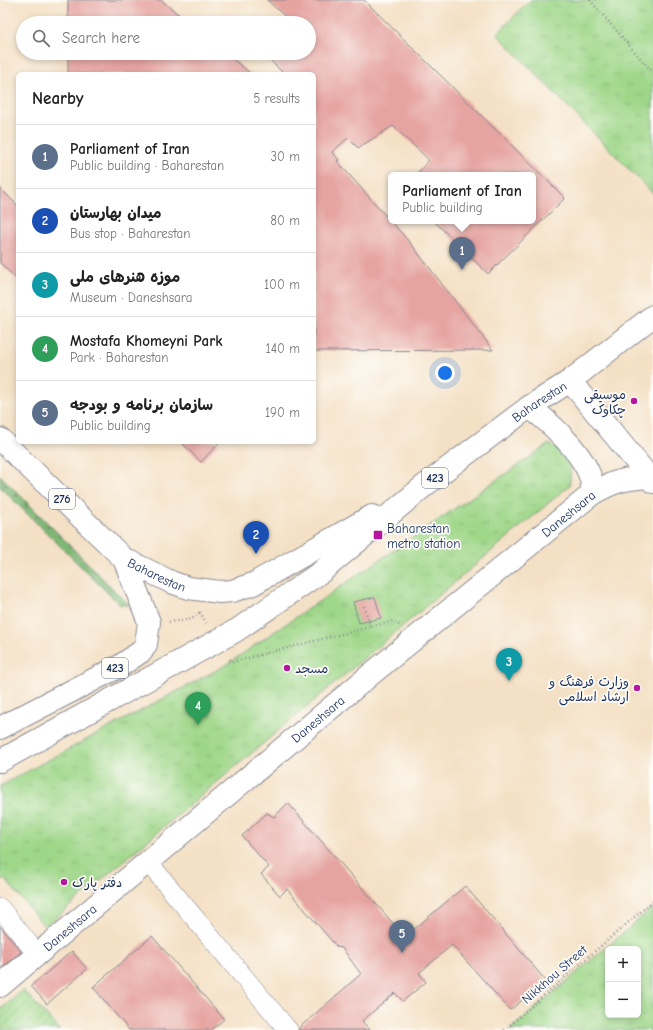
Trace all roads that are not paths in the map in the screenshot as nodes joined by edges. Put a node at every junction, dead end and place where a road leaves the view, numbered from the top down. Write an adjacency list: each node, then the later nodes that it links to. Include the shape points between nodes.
1 (653, 316): 2 (main road, Baharestan / 423)
2 (570, 381): 3 (main road, Baharestan / 423); 5 (main road)
3 (529, 406): 6 (main road, Baharestan / 423); 7 (main road, via 559,431 587,469 592,481)
4 (0, 438): 8 (main road, 276)
5 (651, 480): 7 (main road, Daneshsara, via 626,478)
6 (424, 486): 8 (main road, Baharestan, via 258,582 232,591 204,591 171,582); 10 (main road, Baharestan / 423, via 321,572 237,630)
7 (592, 494): 11 (main road, Daneshsara)
8 (124, 559): 9 (main road, Baharestan / 423, via 150,622 146,644 136,657)
9 (0, 728)
10 (0, 761)
11 (147, 862): 13 (main road, Daneshsara); 15 (street)
12 (0, 908): 13 (street)
13 (37, 954): 14 (main road, Daneshsara)
14 (0, 986)
15 (288, 1030)

